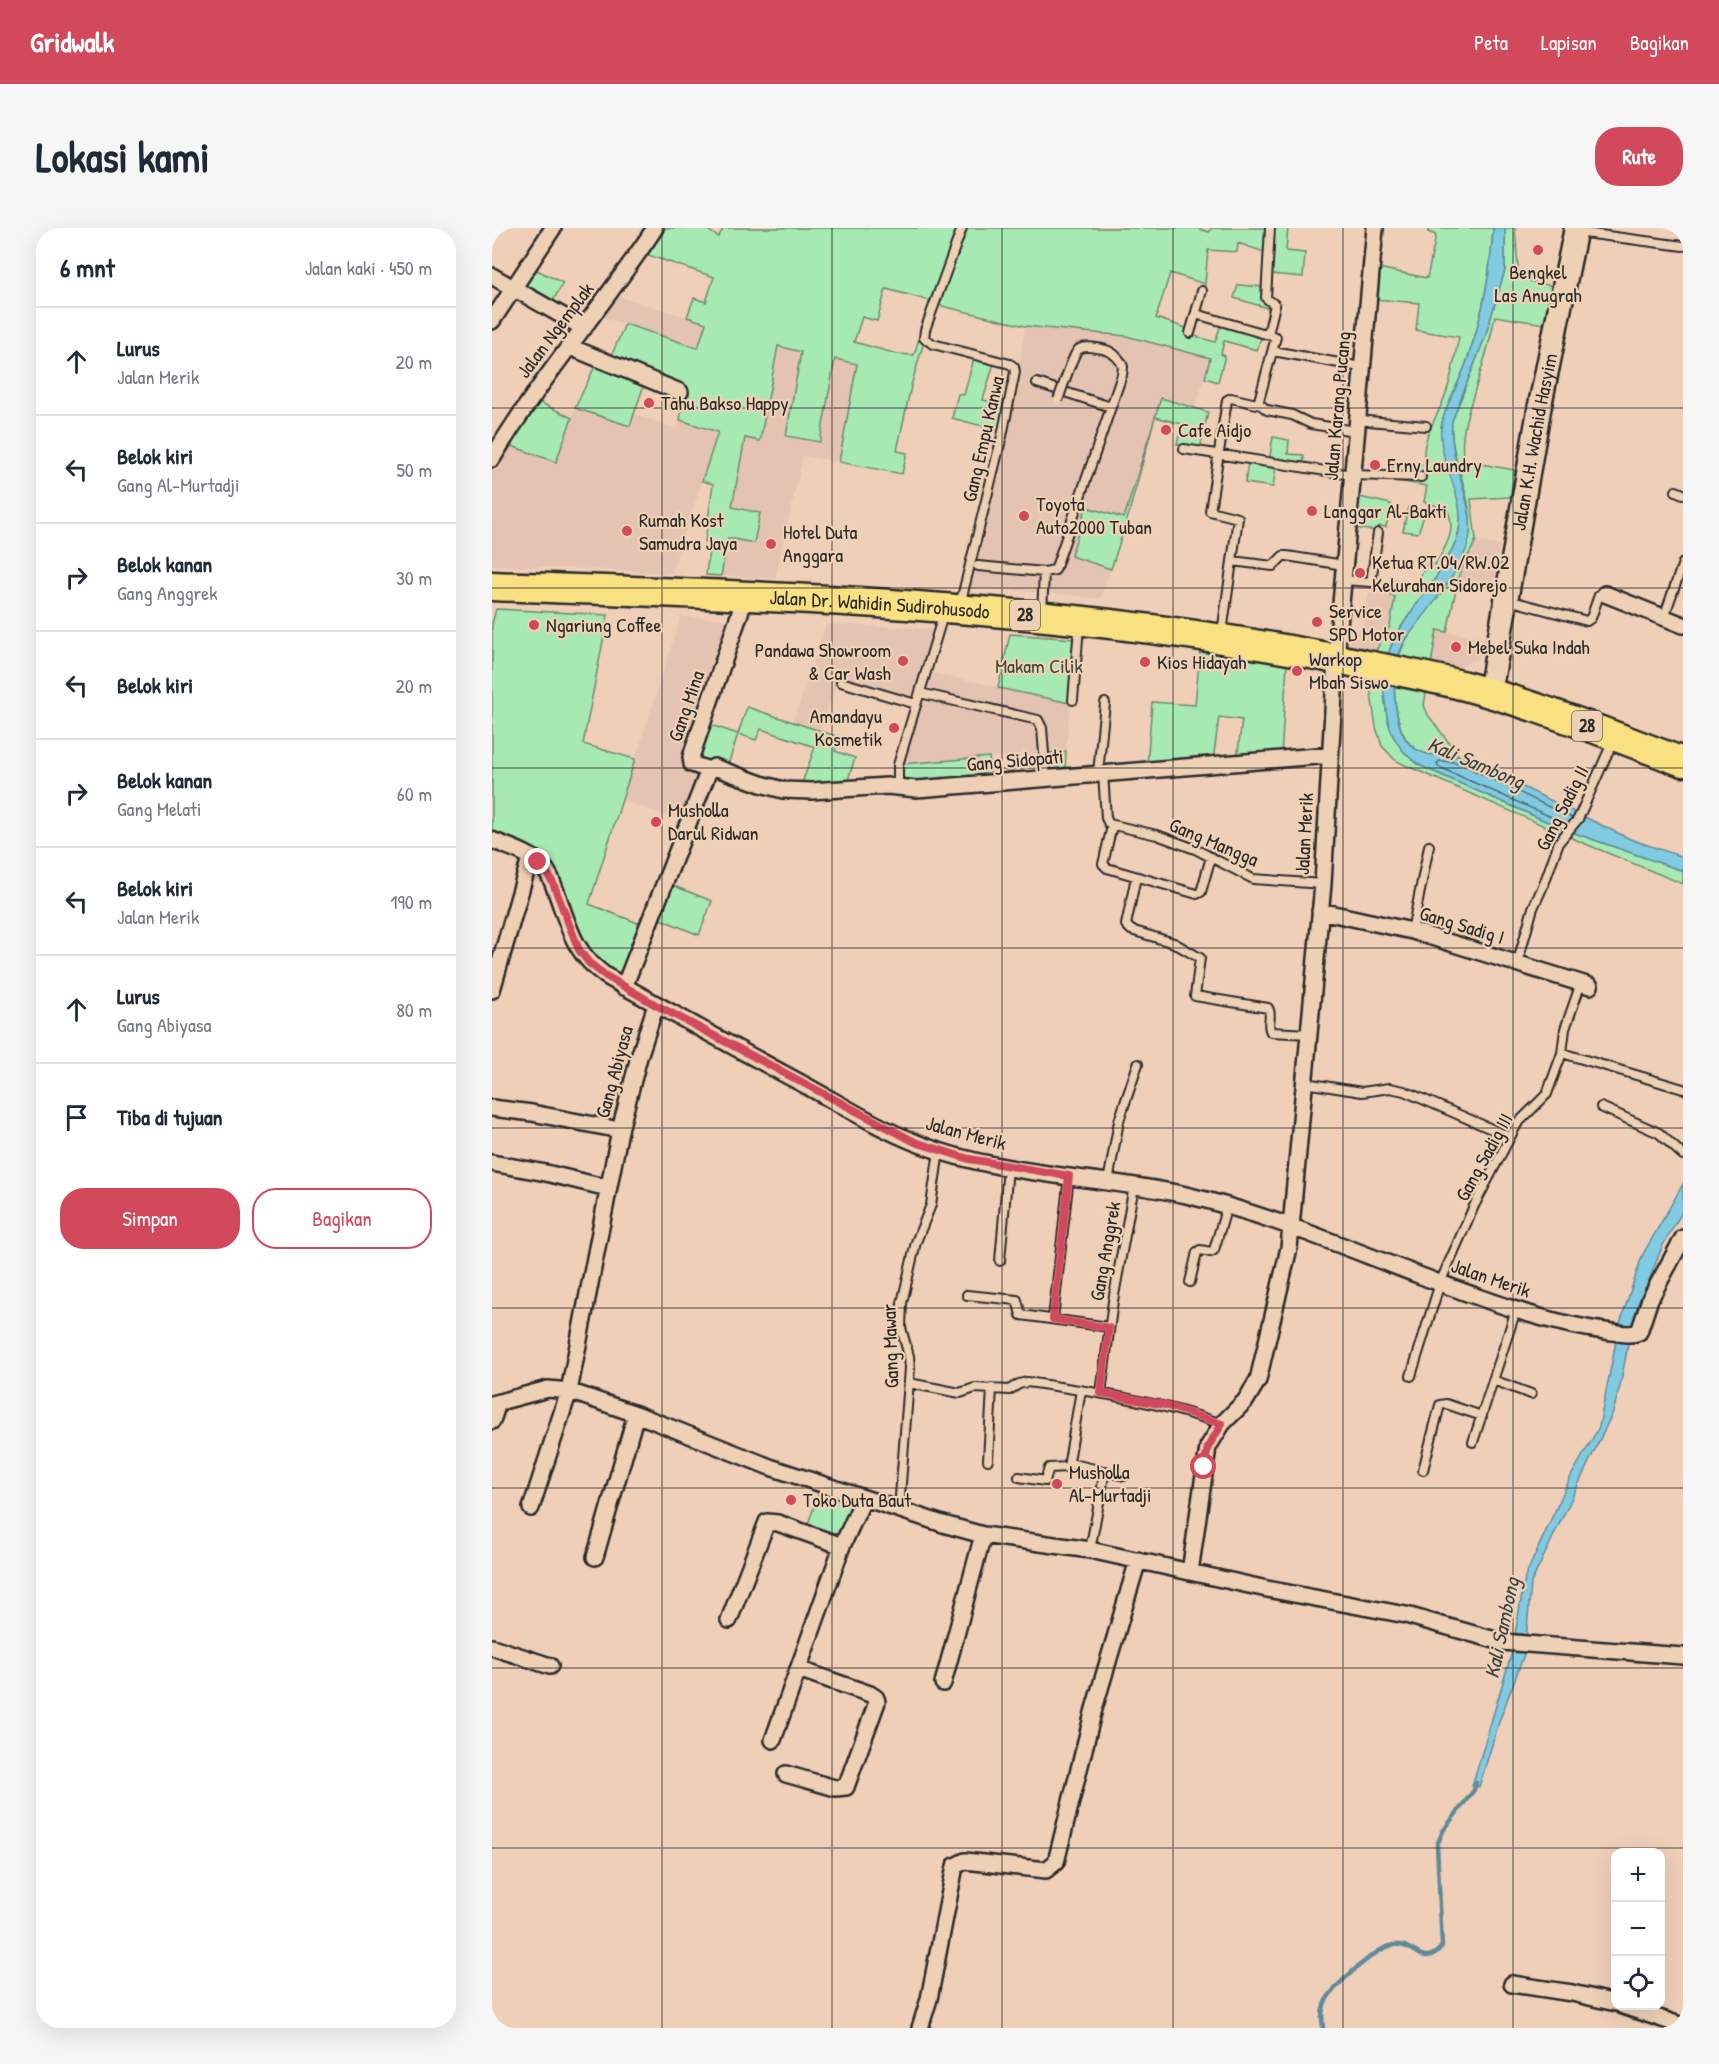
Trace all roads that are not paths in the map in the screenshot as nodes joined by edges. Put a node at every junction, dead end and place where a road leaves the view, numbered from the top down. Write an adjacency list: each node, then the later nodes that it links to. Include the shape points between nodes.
1 (553, 228): 9 (street)
2 (655, 228): 13 (street, Jalan Ngemplak)
3 (962, 228): 41 (lane, Gang Empu Kanwa, via 925,330 925,340 1007,363 1015,372 1002,436)
4 (1270, 228): 15 (lane, via 1266,298 1275,305)
5 (1375, 228): 18 (street, Jalan Karang Pucang)
6 (1576, 230): 7 (lane); 40 (street, Jalan K.H. Wachid Hasyim)
7 (1683, 246)
8 (492, 276): 9 (street)
9 (514, 288): 12 (street); 13 (street)
10 (1203, 291): 11 (lane)
11 (1196, 314): 14 (lane); 15 (lane)
12 (492, 321)
13 (584, 328): 16 (street, Jalan Ngemplak)
14 (1190, 333)
15 (1268, 334): 17 (lane, via 1276,337)
16 (570, 346): 20 (street); 28 (street, Jalan Ngemplak)
17 (1273, 351): 18 (lane); 22 (lane)
18 (1361, 368): 24 (street, Jalan Karang Pucang)
19 (1037, 383): 23 (lane)
20 (680, 392)
21 (1058, 400): 23 (lane, bridge, via 1074,356 1084,347 1113,353 1122,362 1123,372)
22 (1258, 404): 24 (lane, via 1311,424); 27 (lane, via 1227,400)
23 (1111, 407): 35 (lane, via 1057,565 1053,571)
24 (1356, 426): 25 (lane); 29 (street, Jalan Karang Pucang)
25 (1425, 426)
26 (1184, 449): 27 (lane)
27 (1219, 455): 29 (lane); 32 (lane, via 1210,511 1238,518)
28 (492, 459)
29 (1352, 475): 30 (lane); 36 (street, Jalan Karang Pucang)
30 (1421, 477)
31 (1378, 533): 36 (lane, via 1371,582)
32 (1232, 561): 36 (lane, via 1275,566 1287,556); 46 (lane)
33 (1683, 563): 43 (lane)
34 (978, 566): 35 (lane)
35 (1044, 572): 42 (lane)
36 (1343, 572): 47 (street, Jalan Karang Pucang)
37 (492, 586): 39 (highway, Jalan Dr. Wahidin Sudirohusodo / 28)
38 (1605, 594): 40 (lane, via 1600,593 1587,621); 43 (street)
39 (746, 595): 41 (highway, Jalan Dr. Wahidin Sudirohusodo / 28); 57 (street, Gang Mina, via 691,757 694,765)
40 (1505, 600): 50 (street, Jalan K.H. Wachid Hasyim)
41 (952, 609): 42 (highway, Jalan Dr. Wahidin Sudirohusodo / 28); 49 (lane)
42 (1042, 616): 44 (highway, Jalan Dr. Wahidin Sudirohusodo / 28)
43 (1664, 617): 45 (street)
44 (1080, 620): 46 (highway, Jalan Dr. Wahidin Sudirohusodo / 28); 51 (lane)
45 (1683, 625)
46 (1222, 638): 47 (highway, Jalan Dr. Wahidin Sudirohusodo / 28)
47 (1336, 659): 50 (highway, Jalan Dr. Wahidin Sudirohusodo / 28); 55 (street, Jalan Merik)
48 (841, 682): 53 (lane)
49 (920, 693): 53 (lane); 59 (lane, via 1038,720)
50 (1490, 693): 54 (highway, 28)
51 (1072, 700)
52 (1105, 703): 58 (lane)
53 (916, 704): 60 (lane, via 898,765)
54 (1615, 737): 56 (highway, 28); 70 (lane, Gang Sadig II, via 1580,814 1559,842)
55 (1330, 755): 58 (street, Gang Sidopati); 67 (street, Jalan Merik)
56 (1683, 762)
57 (709, 770): 60 (street, Gang Sidopati, via 714,767 772,788 795,791); 72 (street)
58 (1101, 773): 59 (street, Gang Sidopati); 61 (lane, via 1106,818)
59 (1046, 779): 60 (street, Gang Sidopati)
60 (898, 787)
61 (1112, 825): 64 (lane, Gang Mangga, via 1157,835); 66 (lane, via 1103,866)
62 (492, 840): 65 (street)
63 (1429, 846): 69 (lane)
64 (1211, 856): 66 (lane, via 1198,894); 67 (lane, Gang Mangga, via 1253,879)
65 (530, 858): 72 (street, via 542,865 550,877 583,957); 73 (street)
66 (1136, 877): 75 (lane, via 1126,926 1174,943 1199,957 1195,996 1268,1008 1271,1032)
67 (1323, 884): 68 (street, Jalan Merik)
68 (1320, 911): 69 (street, Gang Sadig I); 75 (street, Jalan Merik)
69 (1412, 931): 70 (street, Gang Sadig I)
70 (1517, 964): 71 (street, Gang Sadig I)
71 (1586, 985): 76 (lane, Gang Sadig III, via 1565,1029)
72 (624, 987): 74 (street)
73 (492, 990)
74 (656, 1005): 82 (street, Gang Abiyasa); 84 (street, Jalan Merik, via 898,1135)
75 (1310, 1034): 78 (street, Jalan Merik)
76 (1562, 1053): 79 (lane); 83 (lane, Gang Sadig III, via 1546,1096 1521,1119)
77 (1138, 1064): 89 (lane, via 1119,1121)
78 (1305, 1083): 83 (lane, via 1362,1092 1390,1088 1404,1091); 93 (street, Jalan Merik)
79 (1683, 1089)
80 (1601, 1107): 85 (lane, via 1659,1133)
81 (492, 1108): 82 (street)
82 (620, 1130): 91 (street, Gang Abiyasa)
83 (1510, 1137): 97 (lane, Gang Sadig III)
84 (939, 1151): 87 (street, Jalan Merik); 104 (lane, Gang Mawar, via 931,1205 916,1242 903,1303 901,1328 909,1356)
85 (1683, 1155)
86 (492, 1163): 91 (street)
87 (1008, 1167): 88 (street, Jalan Merik); 95 (lane)
88 (1069, 1176): 89 (street, Jalan Merik); 100 (lane)
89 (1108, 1182): 90 (street, Jalan Merik)
90 (1134, 1186): 92 (street, Jalan Merik); 101 (lane, Gang Anggrek)
91 (608, 1188): 107 (street, Gang Abiyasa)
92 (1227, 1206): 93 (street, Jalan Merik); 96 (lane, via 1214,1250 1197,1252)
93 (1292, 1226): 97 (street, Jalan Merik); 114 (street, Jalan Merik, via 1258,1380 1246,1400)
94 (1683, 1238): 99 (street, Jalan Merik, via 1650,1299 1639,1332 1634,1335 1578,1328)
95 (1000, 1261)
96 (1190, 1282)
97 (1440, 1283): 99 (street, Jalan Merik); 102 (lane, Gang Sadig III)
98 (967, 1295): 100 (lane, via 1016,1299 1021,1315)
99 (1516, 1310): 103 (lane)
100 (1053, 1319): 101 (lane)
101 (1109, 1328): 108 (lane, Gang Anggrek)
102 (1411, 1376)
103 (1493, 1380): 109 (lane); 112 (lane)
104 (909, 1383): 105 (lane, via 960,1393); 124 (lane, Gang Mawar)
105 (992, 1388): 106 (lane, via 1010,1390 1027,1382); 116 (lane)
106 (1081, 1390): 108 (lane); 117 (lane)
107 (568, 1391): 110 (street, via 548,1389); 111 (street); 123 (street, Gang Abiyasa)
108 (1101, 1393): 114 (lane, via 1165,1405)
109 (1531, 1394)
110 (495, 1404): 113 (street)
111 (636, 1414): 122 (street, via 770,1467); 128 (street)
112 (1482, 1416): 115 (lane); 118 (lane, via 1440,1405)
113 (492, 1421)
114 (1222, 1424): 130 (street, Jalan Merik, via 1206,1456)
115 (1473, 1442)
116 (988, 1460)
117 (1069, 1463): 119 (lane); 121 (lane, via 1066,1468 1049,1468 1045,1481)
118 (1423, 1470)
119 (1105, 1471): 120 (lane); 127 (lane)
120 (1124, 1476)
121 (1018, 1477)
122 (864, 1498): 124 (street); 126 (street)
123 (531, 1508)
124 (899, 1509): 125 (street)
125 (983, 1535): 127 (street); 136 (street)
126 (842, 1546): 131 (street, via 767,1522); 135 (street)
127 (1090, 1550): 129 (street)
128 (595, 1557)
129 (1138, 1560): 130 (street); 143 (street, via 1094,1709 1056,1862 1046,1870 965,1861 955,1866)
130 (1190, 1572): 133 (street, via 1406,1615 1502,1642)
131 (729, 1620)
132 (492, 1647): 134 (street)
133 (1683, 1656)
134 (549, 1666)
135 (798, 1669): 137 (street); 138 (street, via 870,1694 877,1702 846,1787 838,1789)
136 (943, 1683)
137 (772, 1740)
138 (786, 1774)
139 (1512, 1984): 140 (street)
140 (1611, 2002)
141 (1635, 2010): 142 (street)
142 (1683, 2026)
143 (920, 2028)

